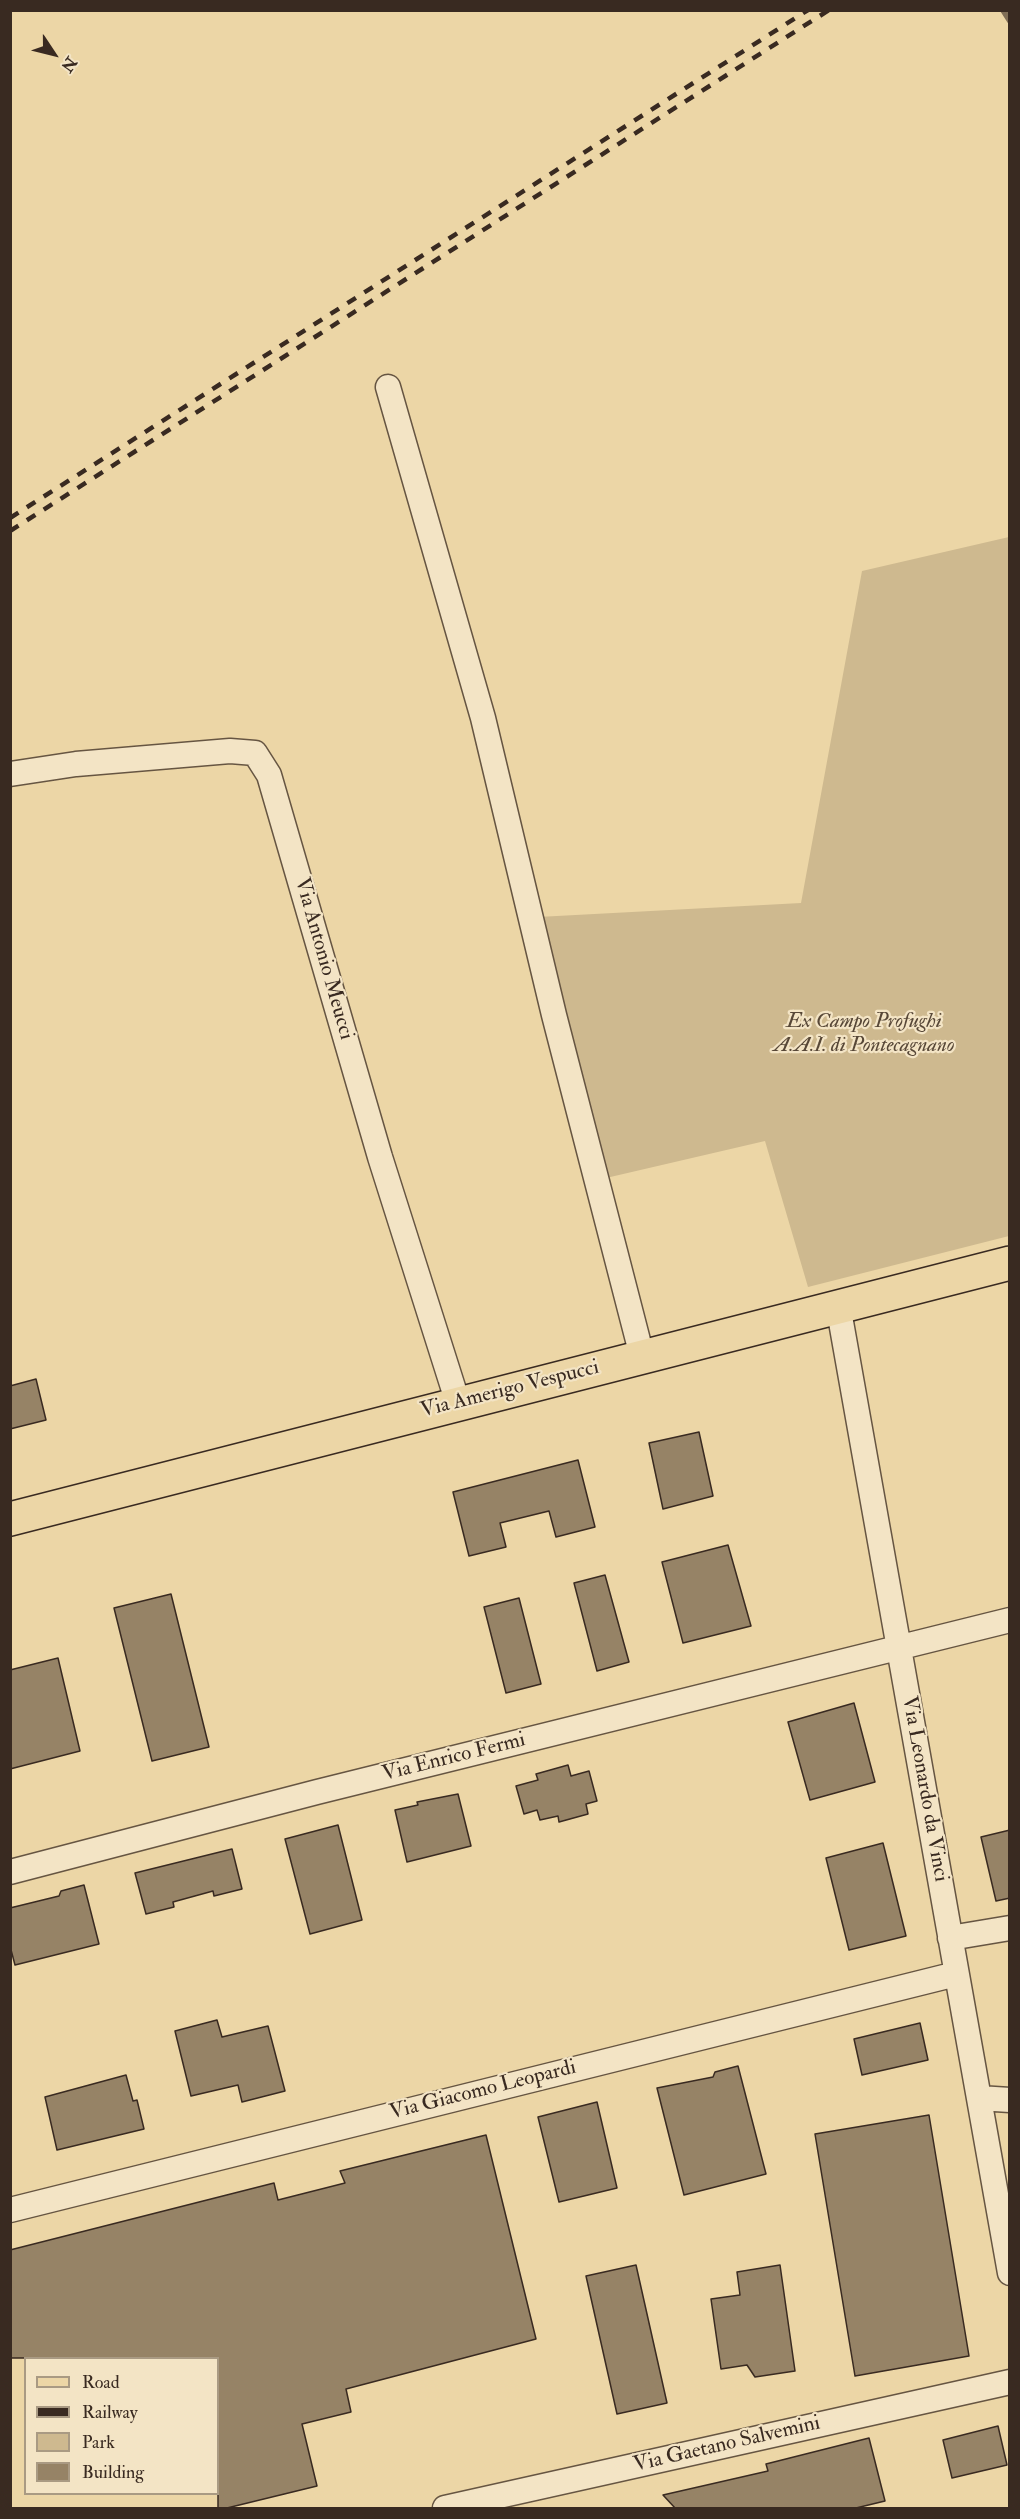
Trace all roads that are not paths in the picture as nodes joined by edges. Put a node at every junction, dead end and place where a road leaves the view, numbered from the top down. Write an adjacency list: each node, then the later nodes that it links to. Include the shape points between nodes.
1 (388, 387): 5 (street, via 483,718 551,1004)
2 (10, 774): 6 (street, Via Antonio Meucci, via 76,764 230,751 255,753 269,776 380,1157)
3 (1010, 1263): 4 (main road, Via Amerigo Vespucci)
4 (838, 1305): 5 (main road, Via Amerigo Vespucci); 9 (street, Via Leonardo da Vinci)
5 (642, 1356): 6 (main road, Via Amerigo Vespucci)
6 (458, 1403): 7 (main road, Via Amerigo Vespucci)
7 (10, 1519)
8 (1010, 1620): 9 (street, Via Enrico Fermi)
9 (898, 1647): 10 (street, Via Enrico Fermi); 12 (street, Via Leonardo da Vinci)
10 (10, 1872)
11 (1010, 1928): 12 (street)
12 (950, 1938): 13 (street, Via Leonardo da Vinci)
13 (957, 1974): 14 (street, Via Leonardo da Vinci); 16 (street, Via Giacomo Leopardi)
14 (979, 2098): 15 (street); 17 (street, Via Leonardo da Vinci)
15 (1010, 2100)
16 (10, 2210)
17 (1010, 2273)
18 (1010, 2382): 19 (street, Via Gaetano Salvemini)
19 (445, 2508)

